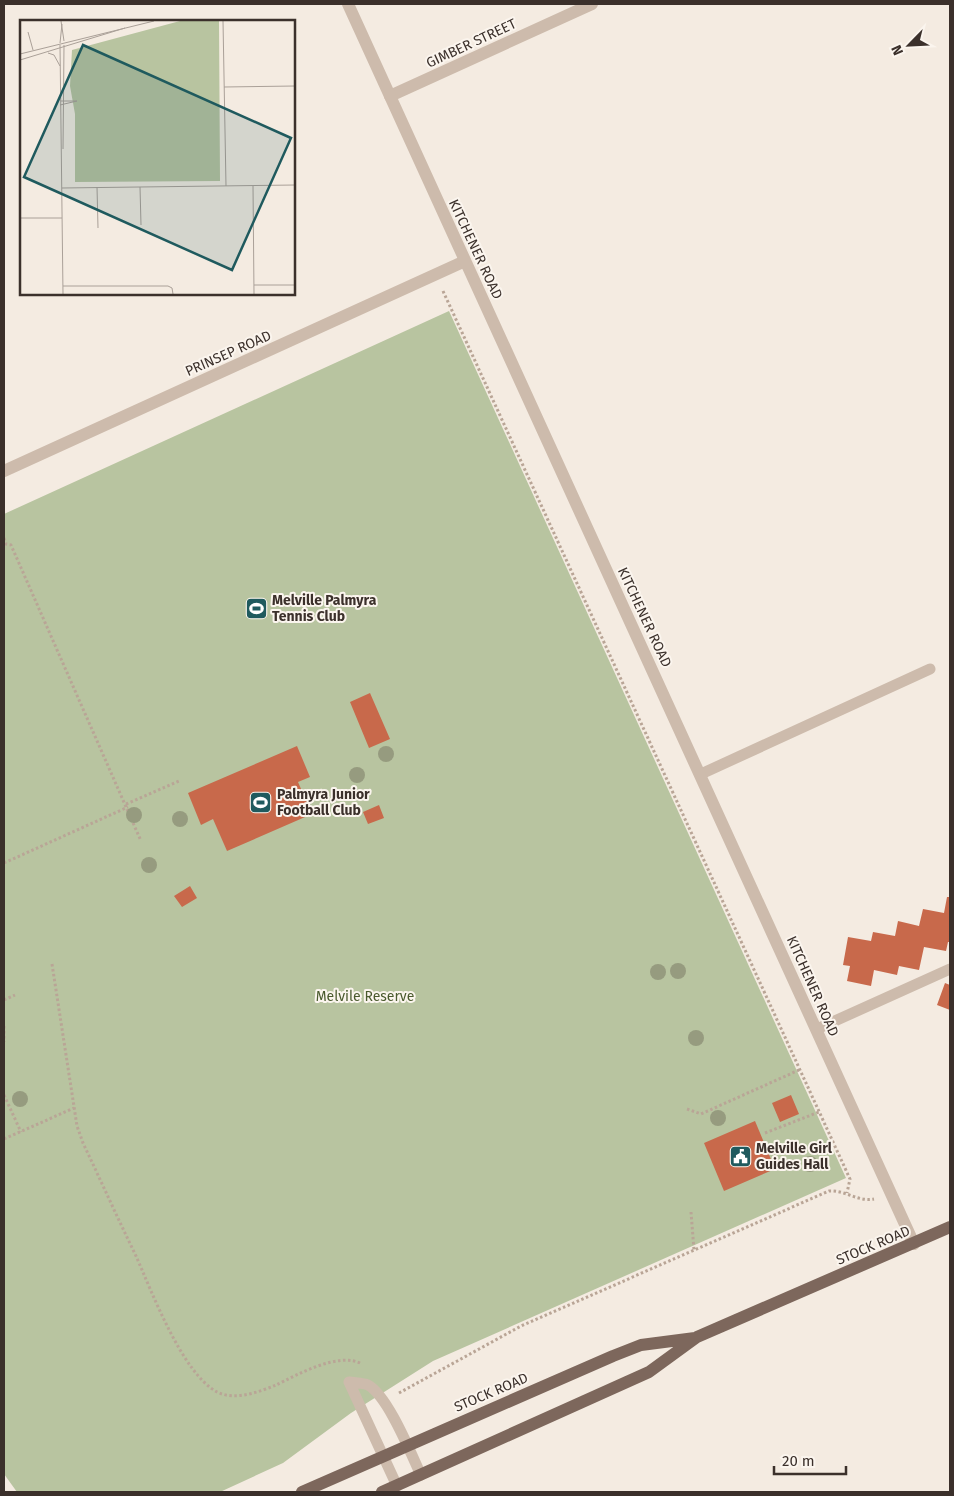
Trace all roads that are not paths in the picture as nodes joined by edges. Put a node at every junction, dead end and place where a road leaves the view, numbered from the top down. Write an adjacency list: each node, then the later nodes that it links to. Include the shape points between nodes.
1 (348, 4): 3 (street, KITCHENER ROAD)
2 (592, 4): 3 (street, GIMBER STREET)
3 (390, 96): 4 (street, KITCHENER ROAD)
4 (465, 262): 5 (street, PRINSEP ROAD); 7 (street, KITCHENER ROAD)
5 (4, 472)
6 (930, 669): 7 (lane)
7 (701, 774): 9 (street, KITCHENER ROAD)
8 (950, 969): 9 (lane)
9 (817, 1029): 11 (street, KITCHENER ROAD)
10 (950, 1227): 11 (main road, STOCK ROAD)
11 (914, 1244): 12 (main road, STOCK ROAD)
12 (697, 1338): 13 (main road, STOCK ROAD, via 641,1345); 15 (main road, STOCK ROAD, via 649,1372)
13 (407, 1445): 14 (main road, STOCK ROAD); 14 (lane, via 377,1393 367,1385 349,1382); 15 (lane)
14 (383, 1456): 16 (lane); 17 (main road, STOCK ROAD)
15 (421, 1475): 16 (main road, STOCK ROAD)
16 (397, 1486): 18 (main road, STOCK ROAD)
17 (302, 1492)
18 (382, 1492)

